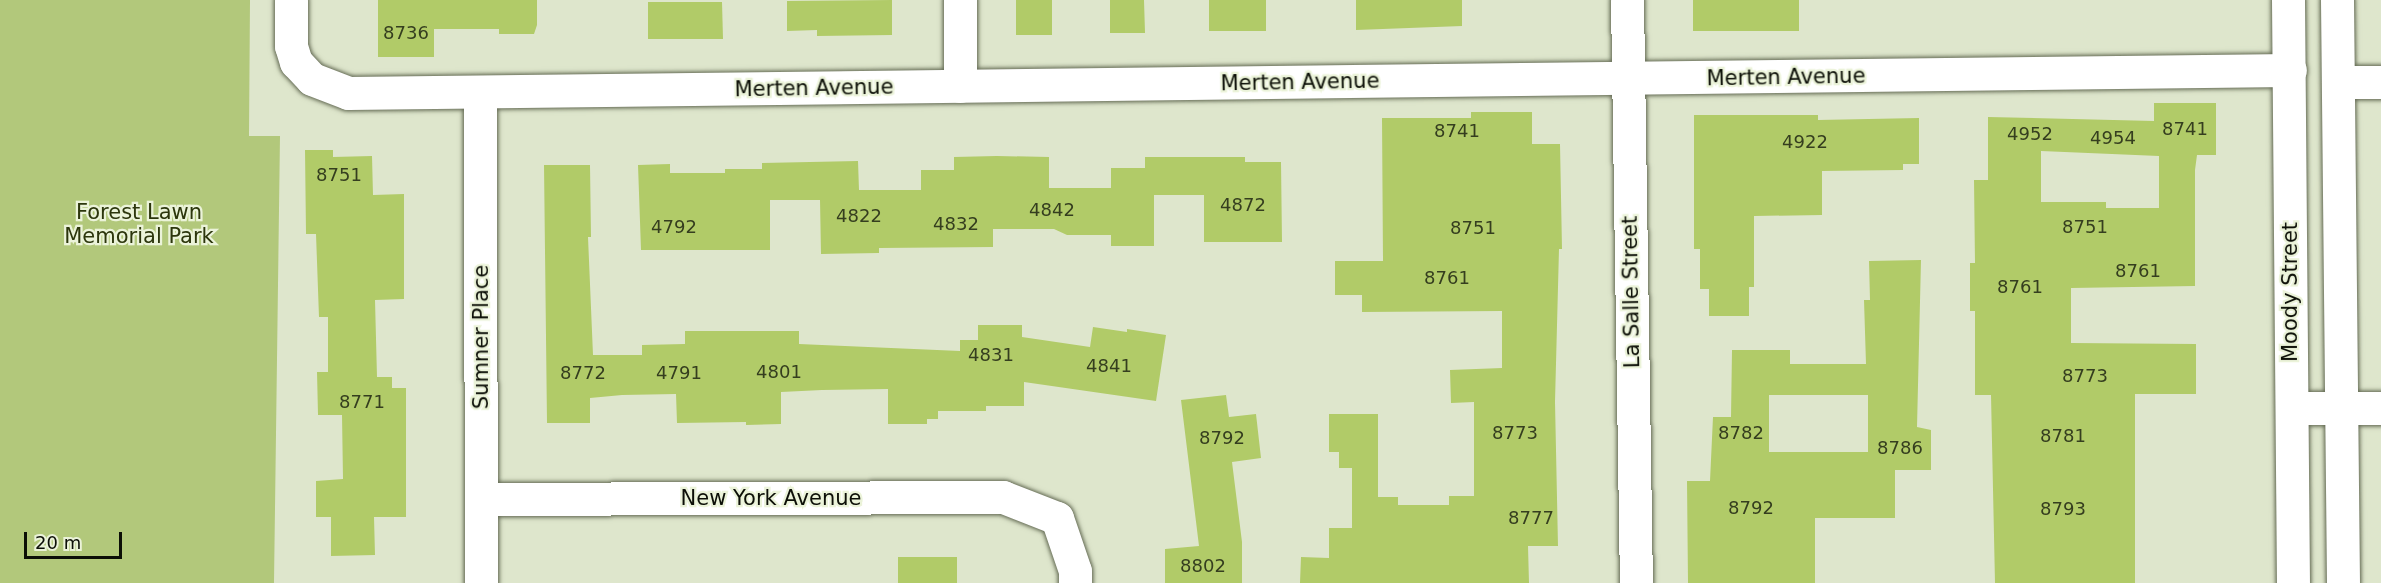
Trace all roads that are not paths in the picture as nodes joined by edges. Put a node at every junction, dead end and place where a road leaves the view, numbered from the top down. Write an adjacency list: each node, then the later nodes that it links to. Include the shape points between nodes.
1 (291, 0): 11 (street, Merten Avenue, via 291,46 296,62 312,79 348,93)
2 (960, 0): 10 (street)
3 (1627, 0): 7 (street, La Salle Street)
4 (2288, 0): 6 (street, Moody Street)
5 (2337, 0): 8 (street)
6 (2290, 70): 7 (street, Merten Avenue); 8 (street, Merten Avenue); 12 (street, Moody Street)
7 (1627, 79): 10 (street, Merten Avenue); 18 (street, La Salle Street)
8 (2338, 82): 9 (street, Merten Avenue); 13 (street)
9 (2381, 82)
10 (960, 86): 11 (street, Merten Avenue)
11 (480, 92): 15 (street, Sumner Place)
12 (2292, 408): 13 (street); 19 (street, Moody Street)
13 (2341, 408): 14 (street); 20 (street)
14 (2381, 408)
15 (481, 499): 16 (street, Sumner Place); 17 (street, New York Avenue, via 1003,497 1057,518)
16 (481, 583)
17 (1076, 583)
18 (1636, 583)
19 (2293, 583)
20 (2343, 583)

